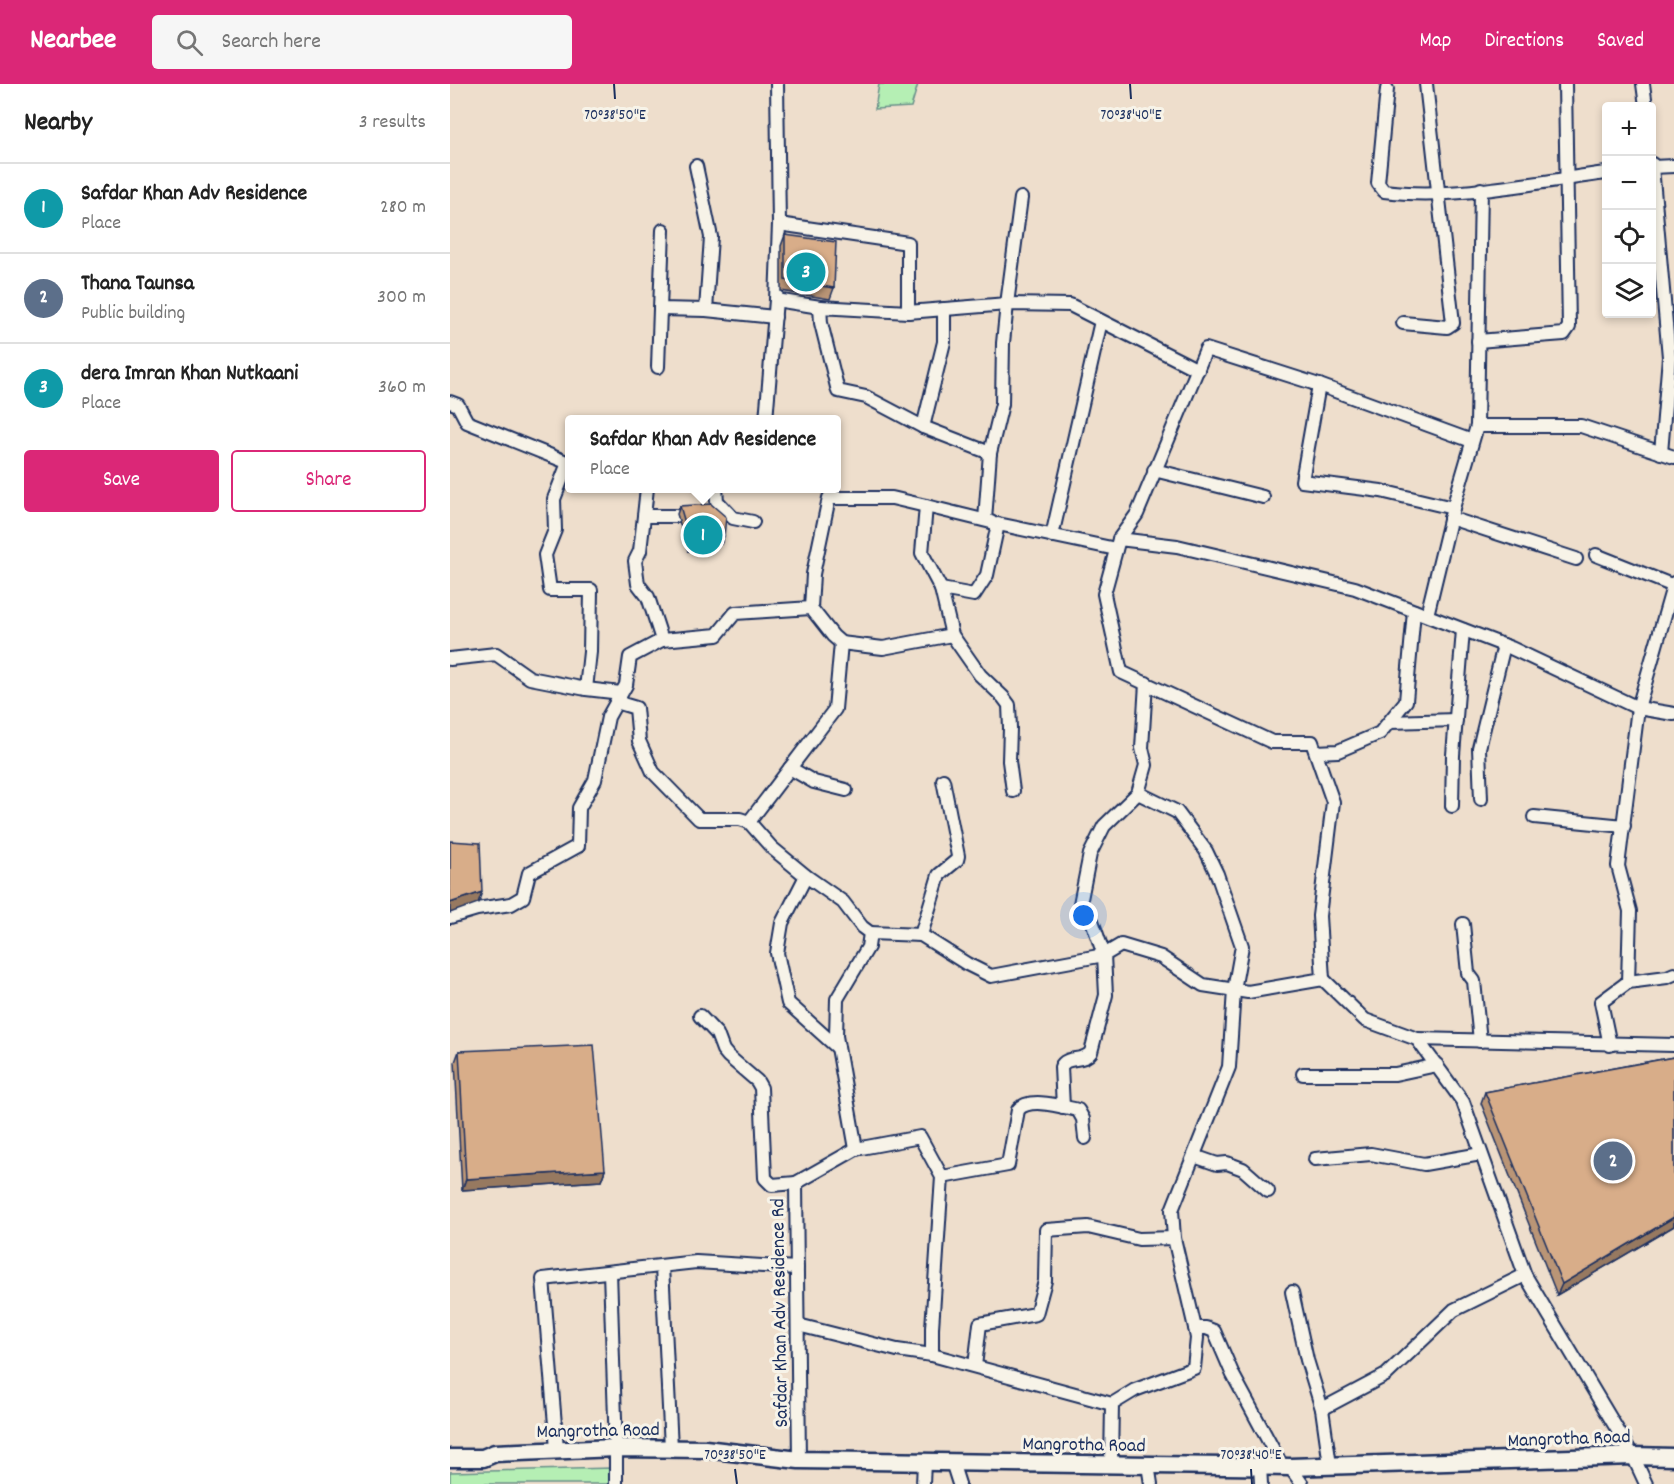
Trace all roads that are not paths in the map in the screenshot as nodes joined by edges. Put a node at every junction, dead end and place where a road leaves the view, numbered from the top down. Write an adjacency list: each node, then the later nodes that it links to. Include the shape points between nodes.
1 (777, 84): 16 (street)
2 (1426, 84): 13 (street)
3 (1565, 84): 11 (street)
4 (1643, 84): 6 (street)
5 (1387, 89): 13 (street, via 1380,188 1409,194)
6 (1645, 102)
7 (696, 166): 23 (street, via 711,237)
8 (1656, 166): 9 (street)
9 (1674, 166)
10 (1602, 174): 11 (street)
11 (1567, 178): 12 (street); 28 (street, via 1567,331)
12 (1481, 189): 13 (street); 28 (street)
13 (1438, 192): 27 (street, via 1453,323 1447,327)
14 (1021, 198): 19 (street)
15 (1656, 210): 38 (street, via 1669,357)
16 (779, 225): 18 (street); 24 (street, via 908,243)
17 (663, 231): 21 (street)
18 (776, 300): 20 (street); 25 (street)
19 (1007, 304): 22 (street); 26 (street, via 1070,305); 37 (street, via 1002,404)
20 (820, 307): 24 (street); 35 (street, via 838,391 867,397)
21 (660, 309): 23 (street); 29 (street)
22 (944, 309): 24 (street); 35 (street, via 944,342)
23 (706, 310): 25 (street)
24 (908, 312)
25 (775, 317): 33 (street)
26 (1101, 321): 30 (street); 54 (street)
27 (1403, 323)
28 (1478, 341): 34 (street)
29 (658, 367)
30 (1198, 370): 31 (street, via 1206,349); 41 (street)
31 (1319, 386): 36 (street); 48 (street, via 1302,481 1381,490)
32 (450, 402): 40 (street, via 458,405 467,422)
33 (766, 415)
34 (1477, 426): 36 (street); 38 (street, via 1581,426)
35 (923, 427): 37 (street)
36 (1472, 441): 48 (street)
37 (990, 453): 51 (street)
38 (1661, 453): 39 (street)
39 (1674, 457)
40 (565, 462)
41 (1154, 470): 46 (street); 55 (street, via 1137,514)
42 (565, 471): 70 (street, via 554,500 555,530 545,555 550,590 591,590)
43 (647, 493): 49 (street)
44 (716, 493): 52 (street, via 717,501 733,518)
45 (826, 493): 47 (street, via 892,498); 60 (street)
46 (1263, 497)
47 (926, 506): 51 (street); 59 (street, via 922,553)
48 (1451, 513): 57 (street); 62 (street)
49 (644, 516): 50 (street); 65 (street, via 636,573)
50 (676, 516)
51 (985, 520): 53 (street)
52 (753, 522)
53 (998, 524): 54 (street); 59 (street, via 987,575 975,596)
54 (1052, 536): 55 (street)
55 (1118, 544): 61 (street, via 1178,546 1354,588); 69 (street, via 1104,594 1121,672)
56 (1596, 555): 58 (street)
57 (1576, 559)
58 (1674, 585): 72 (street)
59 (941, 589): 64 (street)
60 (811, 608): 65 (street, via 735,613 717,635); 66 (street)
61 (1414, 610): 62 (street); 75 (street, via 1406,701)
62 (1426, 615): 63 (street)
63 (1463, 630): 67 (street); 74 (street)
64 (952, 635): 66 (street, via 883,648); 80 (street, via 980,675 1009,705)
65 (662, 640): 71 (street, via 630,657 626,685)
66 (841, 643): 77 (street, via 835,709)
67 (1504, 645): 72 (street); 82 (street, via 1479,747)
68 (450, 659): 70 (street, via 496,654 530,678)
69 (1146, 683): 76 (street, via 1272,742 1312,742); 81 (street, via 1142,748 1146,765)
70 (586, 689): 71 (street)
71 (619, 698): 85 (street, via 636,708 639,741 654,772 699,819); 88 (street, via 608,717 595,780 579,808 578,846 529,873 523,897 511,904)
72 (1638, 708): 73 (street); 86 (street)
73 (1674, 714)
74 (1456, 720): 75 (street); 83 (street)
75 (1390, 722): 76 (street, via 1380,733 1348,747)
76 (1316, 752): 94 (street, via 1333,802 1319,916)
77 (790, 768): 79 (street, via 814,782); 85 (street)
78 (943, 780): 91 (street, via 958,856 939,875)
79 (846, 790)
80 (1013, 791)
81 (1138, 793): 92 (street, via 1104,826 1090,854 1080,904 1090,915); 96 (street, via 1177,812 1206,851 1242,946)
82 (1481, 799)
83 (1452, 806)
84 (1534, 817): 86 (street)
85 (749, 822): 87 (street, via 772,848)
86 (1624, 826): 95 (street, via 1618,866 1630,911)
87 (806, 876): 90 (street, via 843,902); 102 (street, via 782,923 777,953 788,1003)
88 (450, 917)
89 (1463, 924): 99 (street)
90 (870, 933): 91 (street); 102 (street, via 868,947 837,999)
91 (921, 935): 92 (street, via 991,976)
92 (1104, 955): 96 (street, via 1121,945 1161,957 1203,985); 105 (street, via 1106,995 1091,1052 1084,1058 1063,1063)
93 (1674, 974): 95 (street)
94 (1323, 979): 96 (street, via 1248,992); 98 (street, via 1365,1020)
95 (1628, 982): 100 (street, via 1601,1002)
96 (1234, 990): 109 (street, via 1229,1067)
97 (700, 1016): 112 (street, via 717,1034 723,1050 761,1088 765,1178 772,1185)
98 (1417, 1039): 99 (street); 103 (street)
99 (1480, 1041): 100 (street)
100 (1610, 1045): 101 (street)
101 (1674, 1045)
102 (838, 1048): 107 (street)
103 (1437, 1065): 104 (street, via 1395,1074); 108 (street, via 1463,1102)
104 (1303, 1074)
105 (1063, 1107): 106 (street, via 1078,1110 1083,1119); 111 (street, via 1046,1103 1021,1106 1008,1165)
106 (1084, 1138)
107 (856, 1149): 111 (street, Safdar Khan Adv Residence Rd, via 920,1137); 112 (street, Safdar Khan Adv Residence Rd)
108 (1482, 1154): 110 (street, via 1424,1164 1371,1154); 118 (street)
109 (1194, 1156): 113 (street, via 1243,1169); 114 (street, via 1172,1210)
110 (1315, 1160)
111 (942, 1177): 122 (street)
112 (796, 1183): 116 (street, Safdar Khan Adv Residence Rd)
113 (1268, 1191)
114 (1174, 1238): 121 (street); 123 (street, via 1138,1239 1088,1227 1046,1230 1045,1281 1036,1314 980,1323)
115 (662, 1266): 116 (street, via 696,1262); 117 (street); 127 (street)
116 (797, 1268): 120 (street, Safdar Khan Adv Residence Rd)
117 (610, 1272): 126 (street); 129 (street, via 543,1279)
118 (1525, 1275): 125 (street, via 1454,1310 1386,1375); 131 (street)
119 (1292, 1292): 125 (street, via 1306,1360)
120 (798, 1325): 122 (street, via 897,1350); 134 (street, Safdar Khan Adv Residence Rd)
121 (1195, 1328): 124 (street, via 1194,1368 1135,1390); 141 (street, via 1214,1331 1233,1376)
122 (932, 1354): 123 (street)
123 (975, 1366): 124 (street)
124 (1112, 1404): 137 (street)
125 (1322, 1409): 139 (street)
126 (616, 1448): 127 (main road, Mangrotha Road); 129 (main road, Mangrotha Road); 142 (street)
127 (671, 1448): 134 (main road, Mangrotha Road)
128 (450, 1449): 130 (main road, Mangrotha Road)
129 (557, 1449): 130 (main road, Mangrotha Road)
130 (495, 1453): 133 (main road, Mangrotha Road, via 483,1458)
131 (1633, 1456): 132 (main road, Mangrotha Road); 139 (main road, Mangrotha Road); 148 (street)
132 (1674, 1457)
133 (450, 1458)
134 (799, 1460): 135 (main road, Mangrotha Road)
135 (924, 1462): 136 (main road, Mangrotha Road); 143 (street)
136 (952, 1462): 137 (main road, Mangrotha Road); 144 (street)
137 (1112, 1464): 138 (main road, Mangrotha Road)
138 (1148, 1465): 140 (main road, Mangrotha Road); 145 (street)
139 (1330, 1465): 141 (main road, Mangrotha Road)
140 (1260, 1466): 141 (main road, Mangrotha Road); 146 (street)
141 (1286, 1466): 147 (street)
142 (615, 1484)
143 (923, 1484)
144 (959, 1484)
145 (1151, 1484)
146 (1261, 1484)
147 (1302, 1484)
148 (1646, 1484)

